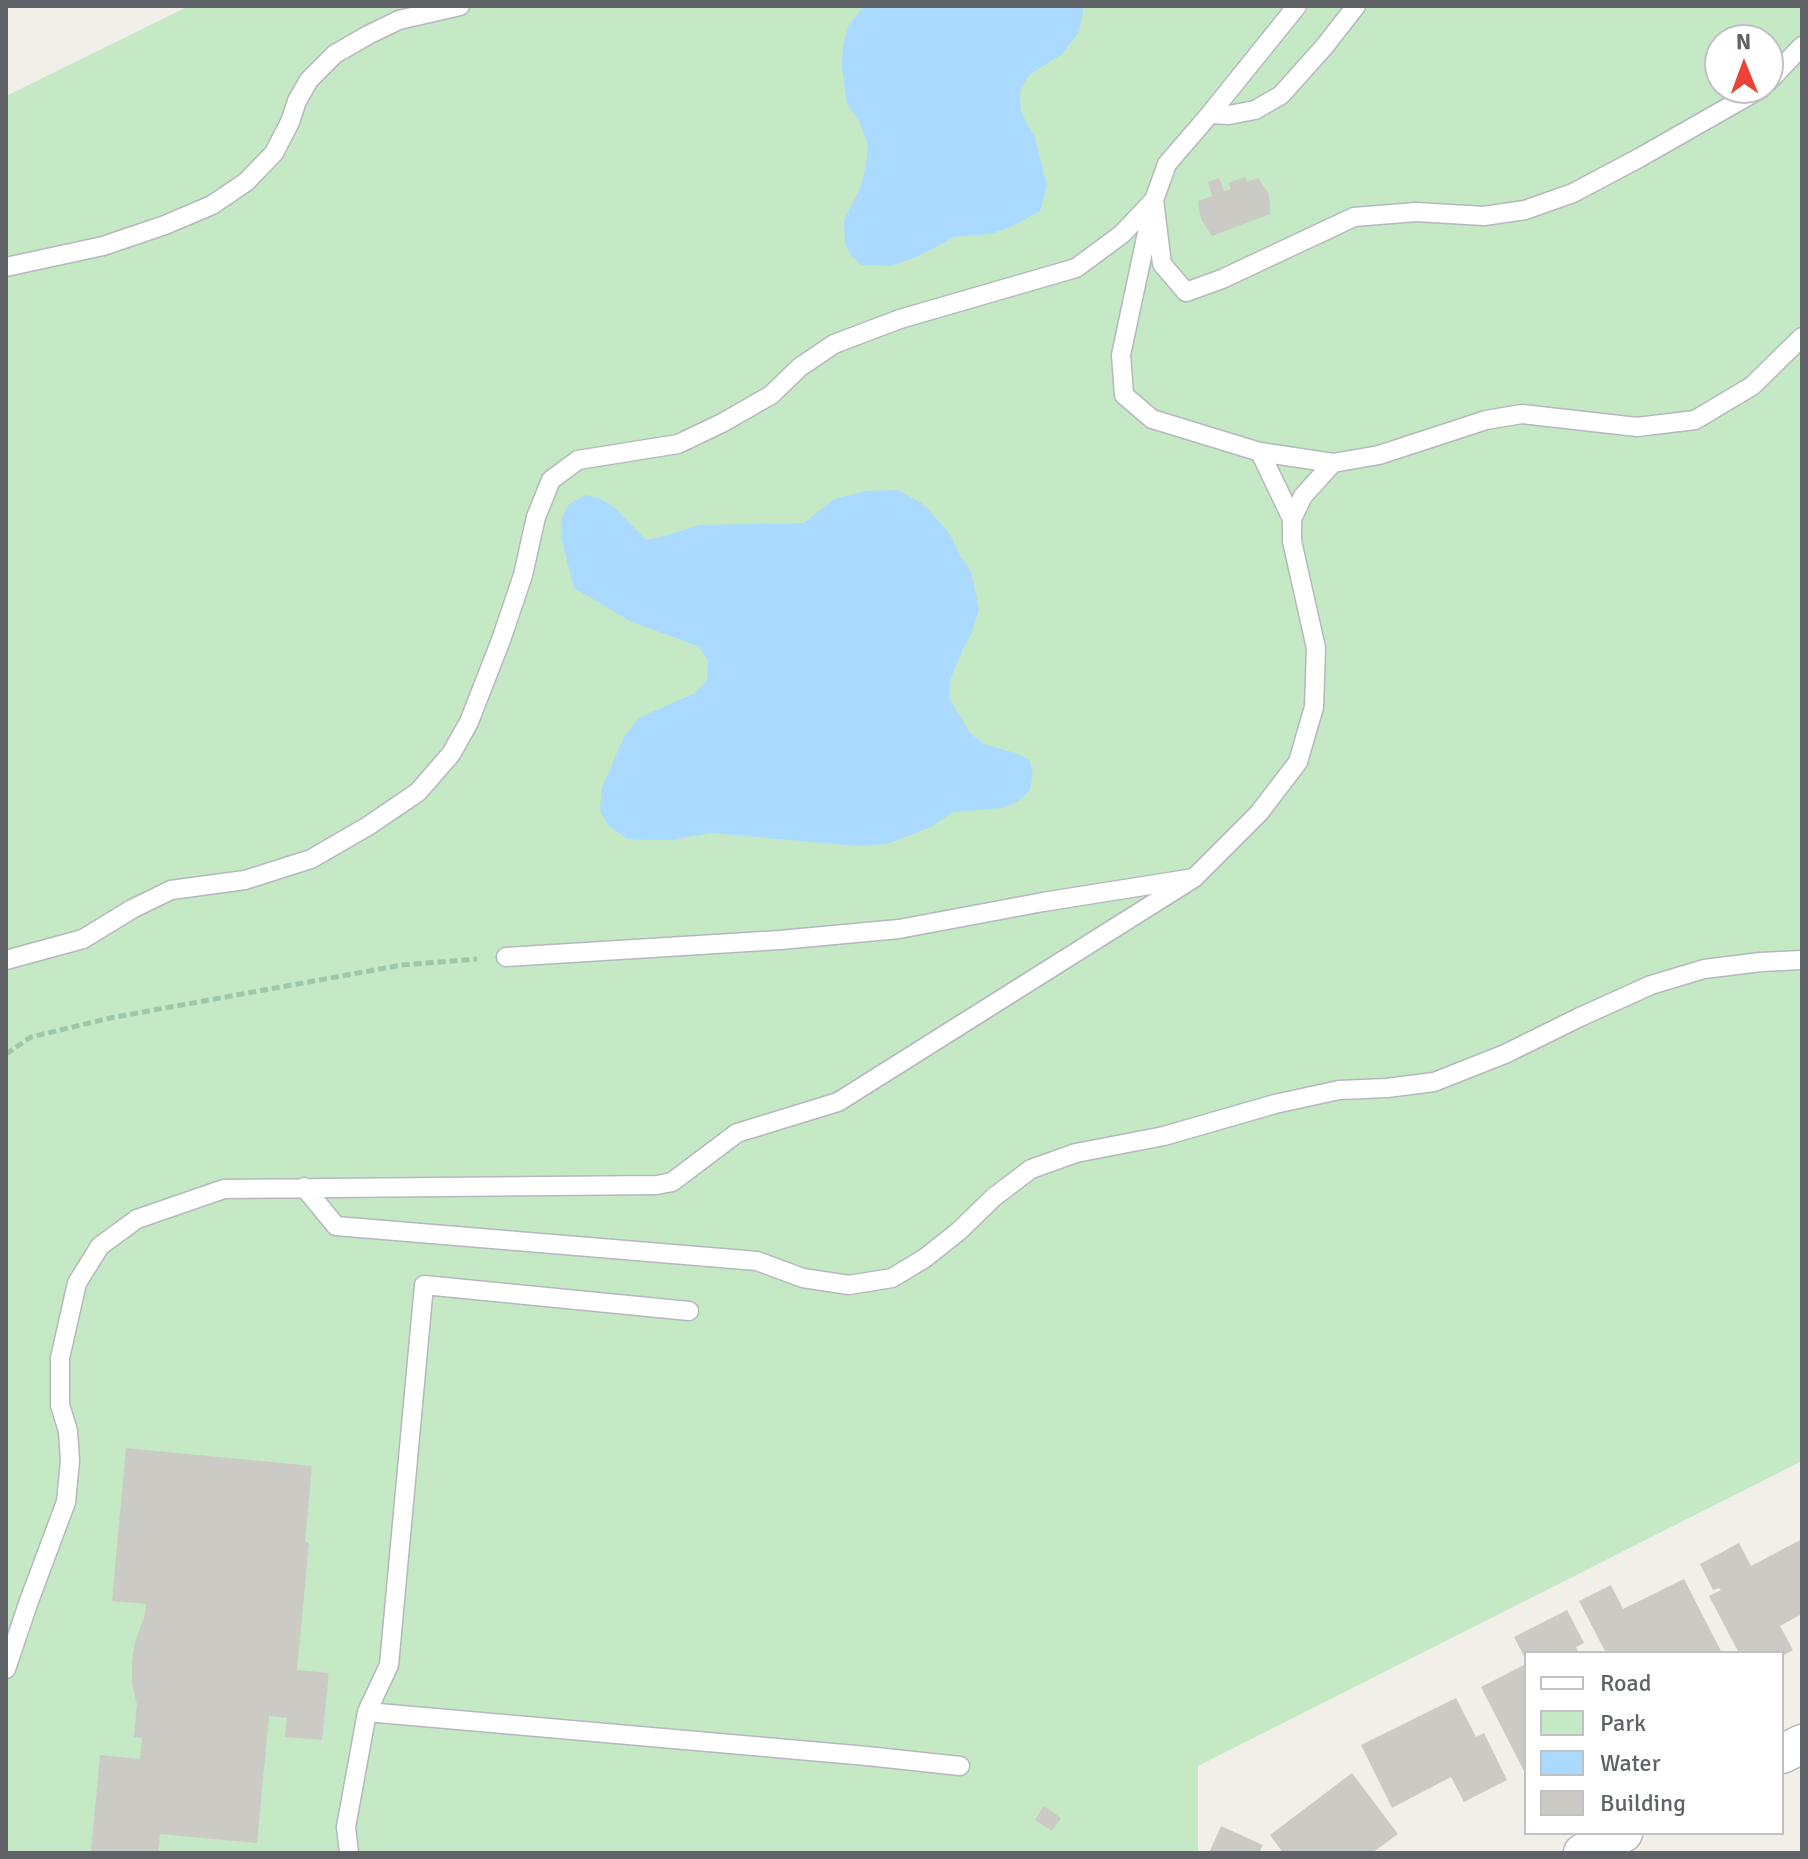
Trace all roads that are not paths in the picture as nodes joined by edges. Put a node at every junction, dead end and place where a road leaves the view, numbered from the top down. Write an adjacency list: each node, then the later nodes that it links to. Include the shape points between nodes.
1 (460, 6): 9 (lane, via 399,20 335,54 309,80 274,153 246,182 212,205 103,246)
2 (1297, 6): 7 (lane)
3 (1356, 6): 7 (lane, via 1281,95 1255,110)
4 (1802, 46): 5 (lane)
5 (1784, 65)
6 (1734, 104): 8 (lane, via 1573,193 1525,210 1484,216 1416,212 1354,217 1186,292 1162,264)
7 (1210, 114): 8 (lane, via 1167,164)
8 (1154, 200): 11 (lane, via 1121,355 1124,395 1152,419); 16 (lane, via 1122,234 1076,268 900,319 834,344 771,395 678,444 578,460 551,480 519,588 469,722 451,754 418,792 311,859 245,880 171,890 83,939)
9 (6, 267)
10 (1802, 337): 12 (lane, via 1752,386 1695,420 1637,427 1522,414)
11 (1260, 452): 12 (lane); 13 (lane)
12 (1333, 463): 13 (lane, via 1303,496)
13 (1292, 519): 14 (lane, via 1292,541 1316,648 1314,707 1298,762 1259,813)
14 (1194, 878): 15 (lane, via 899,929); 18 (lane, via 838,1102 737,1133 672,1182)
15 (506, 957)
16 (6, 960)
17 (1802, 960): 18 (lane, via 1704,969 1651,985 1434,1082 1339,1090 1076,1153 1031,1169 925,1258 892,1278 849,1285 803,1278 757,1261 336,1226)
18 (304, 1187): 20 (lane, via 224,1189 137,1219 100,1246 84,1271 60,1358 60,1405 70,1461 66,1502)
19 (689, 1311): 21 (lane, via 424,1285 389,1665)
20 (6, 1669)
21 (367, 1712): 24 (lane); 26 (lane, via 346,1827)
22 (1802, 1744): 23 (street)
23 (1784, 1753)
24 (960, 1766)
25 (1619, 1835): 27 (street)
26 (349, 1853)
27 (1583, 1853)

